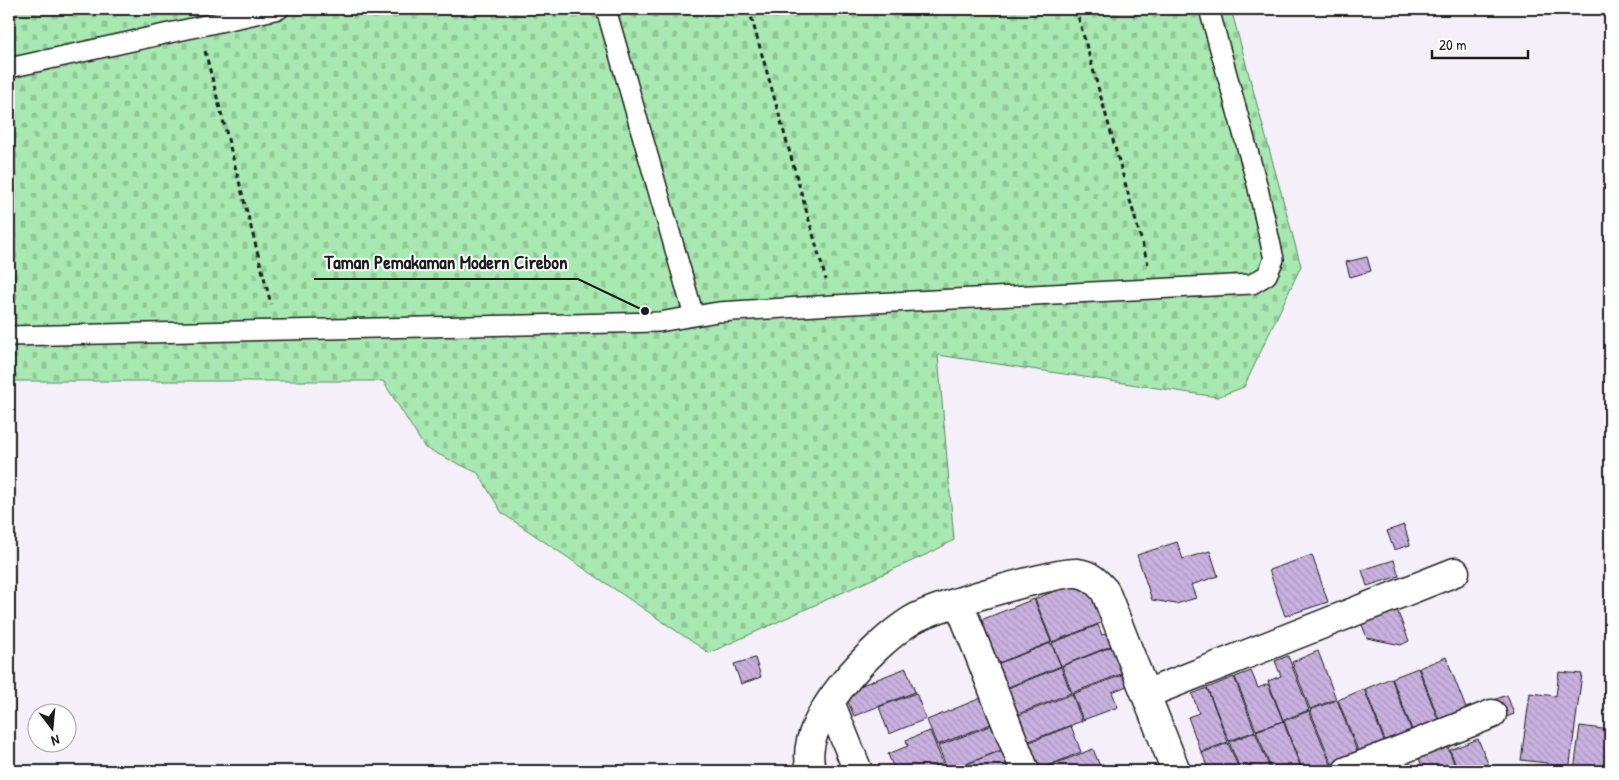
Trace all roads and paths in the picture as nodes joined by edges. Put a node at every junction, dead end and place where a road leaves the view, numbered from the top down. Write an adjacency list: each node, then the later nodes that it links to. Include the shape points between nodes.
1 (279, 9): 6 (lane)
2 (606, 9): 10 (lane)
3 (748, 9): 9 (path)
4 (1076, 9): 8 (path)
5 (1209, 9): 8 (lane, via 1274,259 1267,275 1252,284)
6 (198, 26): 7 (lane); 11 (path)
7 (9, 68)
8 (1155, 288): 9 (lane)
9 (833, 305): 10 (lane)
10 (694, 316): 11 (lane, via 659,322)
11 (278, 331): 12 (lane)
12 (9, 336)
13 (1455, 572): 15 (street)
14 (959, 603): 15 (street, via 1051,576 1077,573 1092,577 1105,590); 16 (street, via 914,618 892,634 855,668); 20 (street)
15 (1146, 694): 21 (street)
16 (830, 702): 18 (street, via 810,747); 19 (street)
17 (1492, 714): 22 (street)
18 (812, 771)
19 (858, 771)
20 (1024, 771)
21 (1176, 771)
22 (1347, 771)

